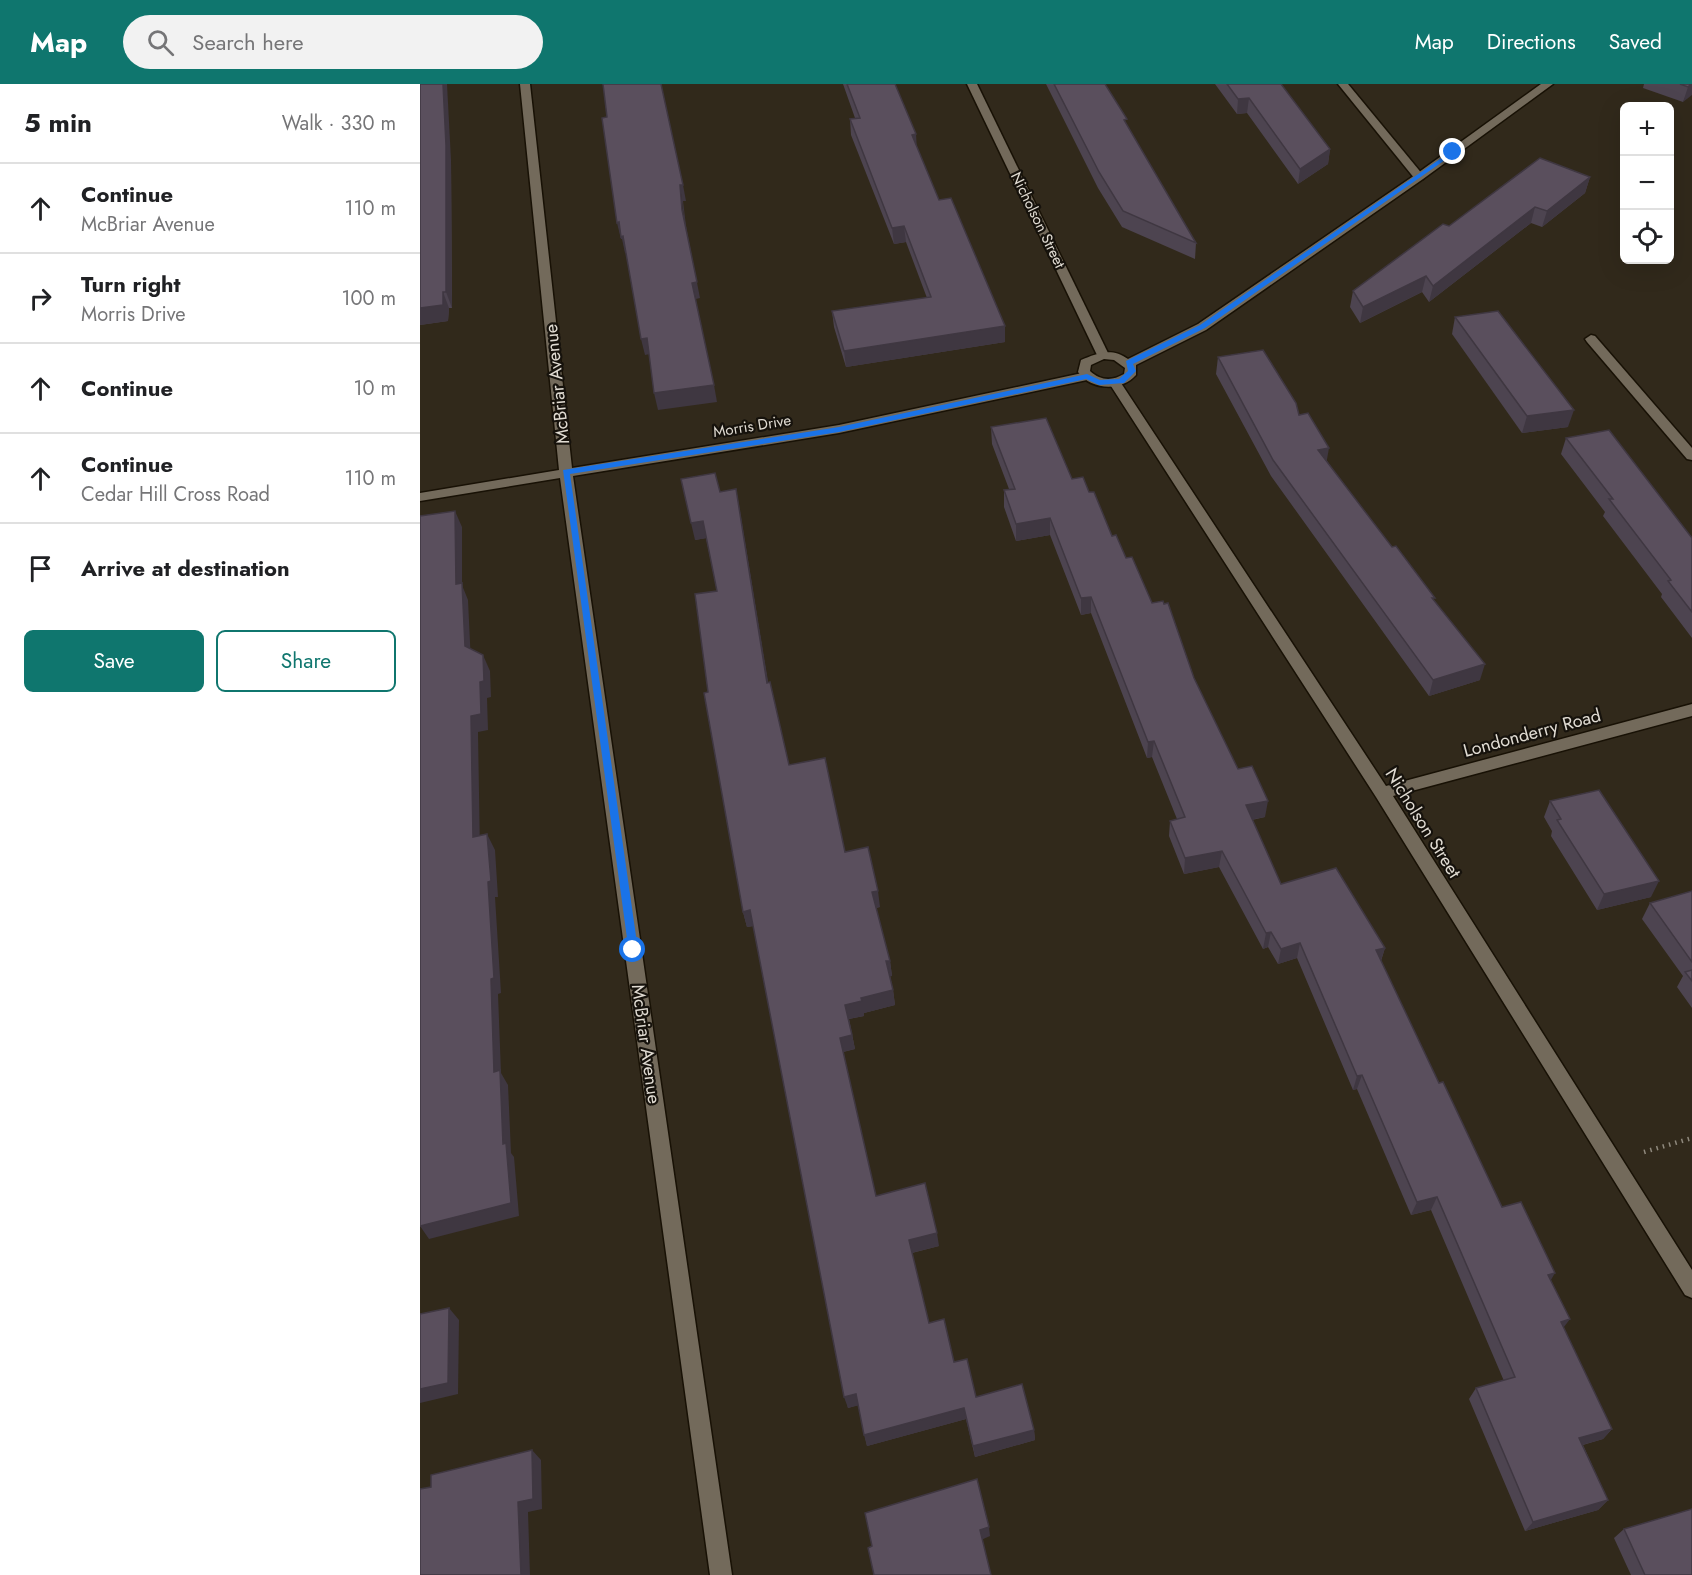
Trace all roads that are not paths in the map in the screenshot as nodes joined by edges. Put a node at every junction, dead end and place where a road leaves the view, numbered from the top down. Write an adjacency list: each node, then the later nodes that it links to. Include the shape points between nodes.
1 (525, 84): 12 (street, McBriar Avenue)
2 (972, 84): 7 (street, Nicholson Street)
3 (1343, 84): 5 (street)
4 (1548, 84): 5 (street)
5 (1419, 177): 8 (street, via 1202,327)
6 (1591, 339): 11 (street)
7 (1103, 355): 8 (street); 9 (street, via 1086,363)
8 (1129, 363): 10 (street, via 1130,375)
9 (1087, 376): 10 (street); 12 (street, Morris Drive, via 839,429)
10 (1115, 383): 15 (street, Nicholson Street)
11 (1692, 456)
12 (566, 472): 13 (street, Morris Drive); 17 (street, McBriar Avenue)
13 (420, 498)
14 (1692, 710): 15 (street, Londonderry Road)
15 (1382, 793): 16 (street, Nicholson Street)
16 (1692, 1288)
17 (721, 1575)

